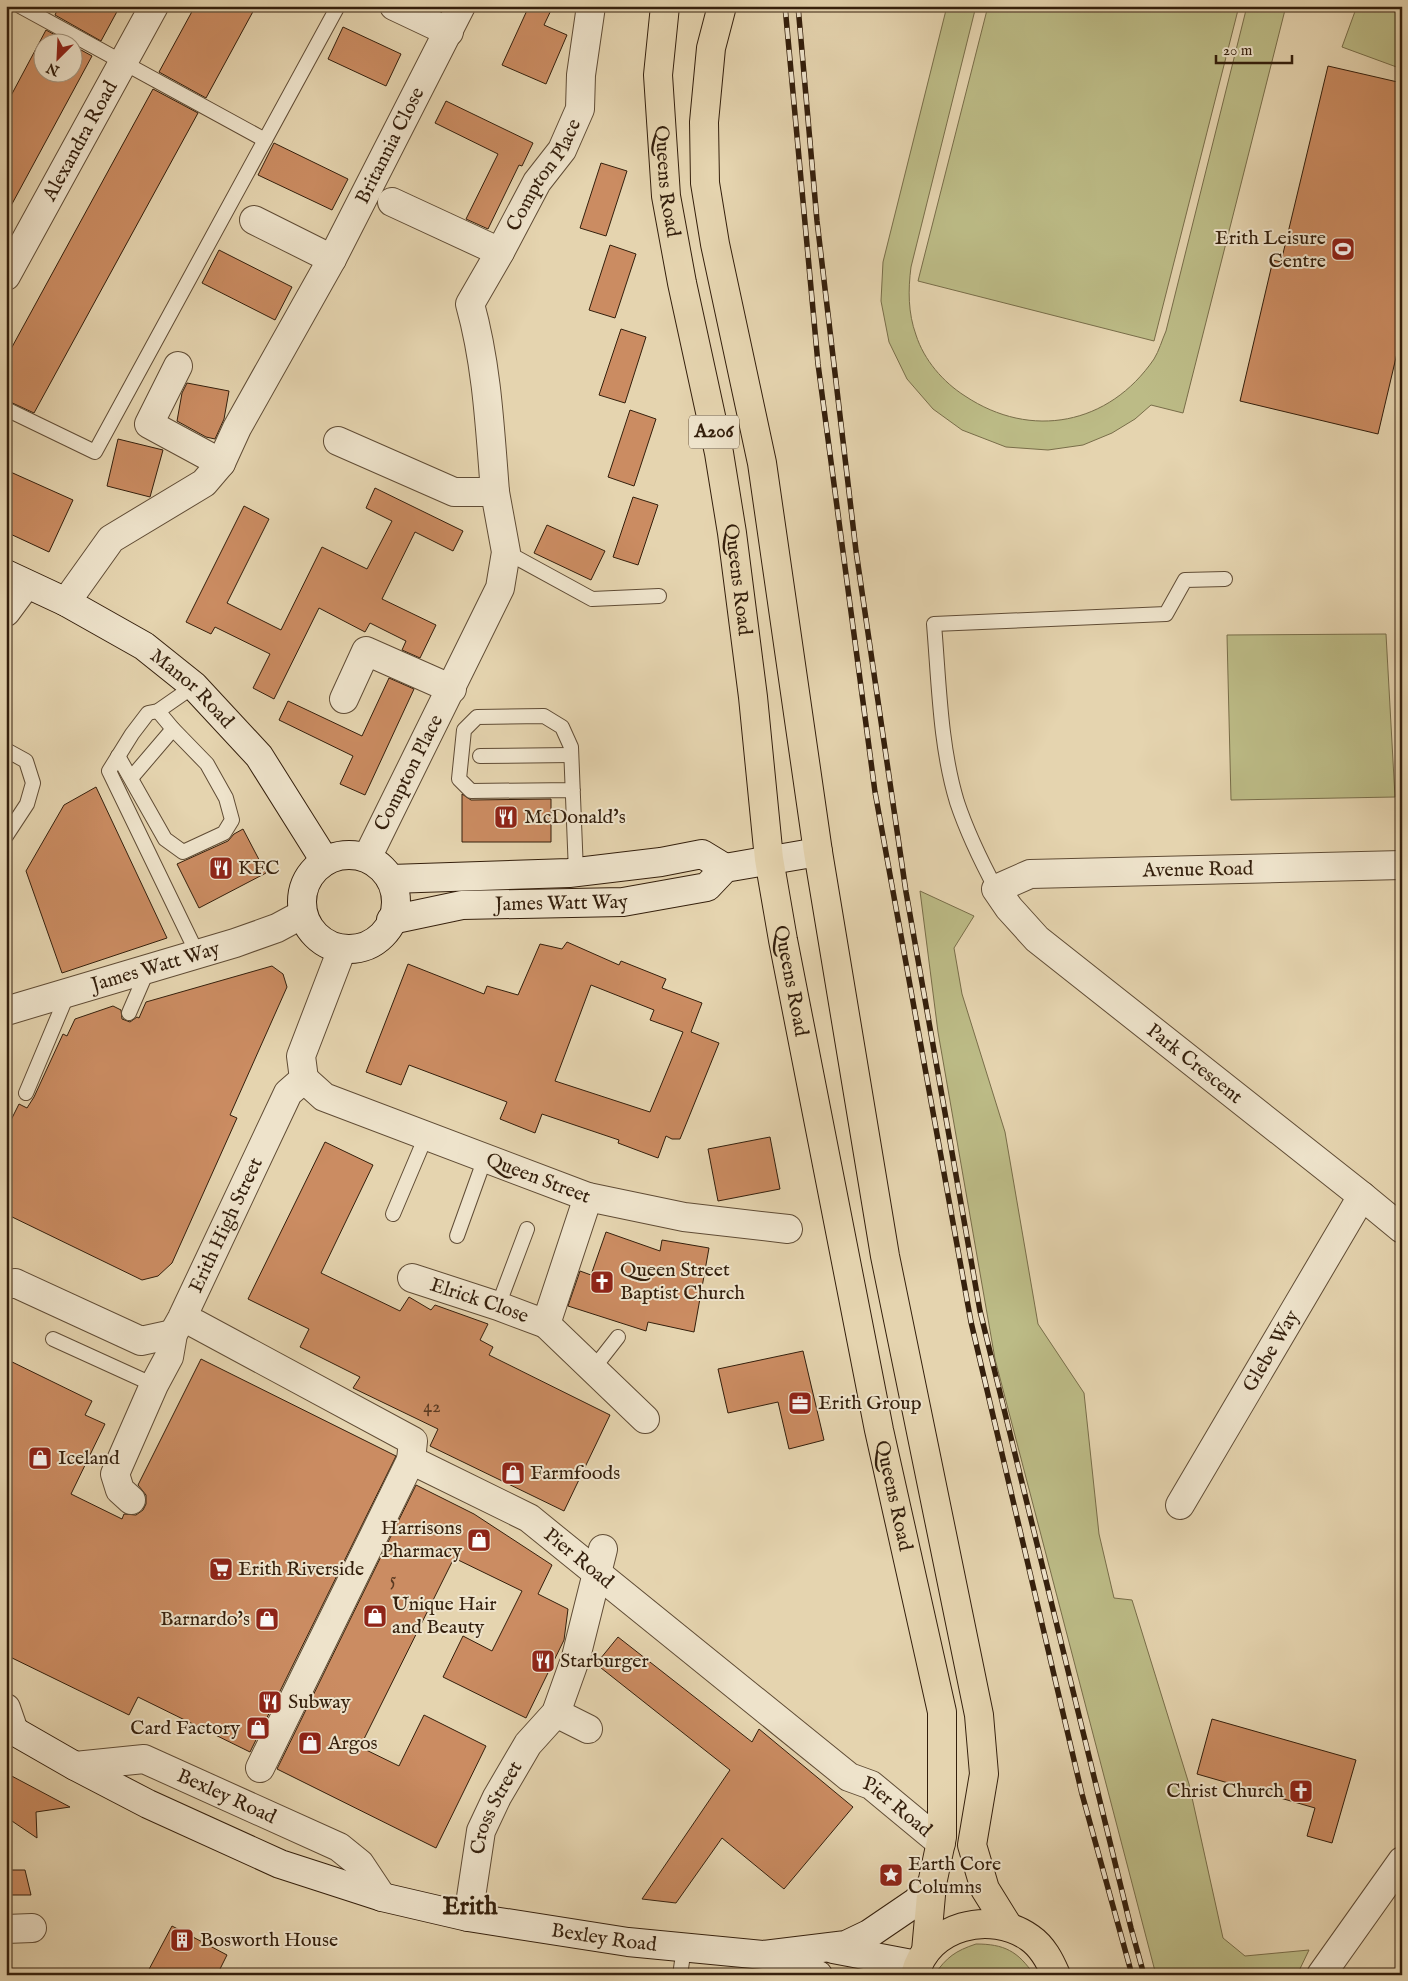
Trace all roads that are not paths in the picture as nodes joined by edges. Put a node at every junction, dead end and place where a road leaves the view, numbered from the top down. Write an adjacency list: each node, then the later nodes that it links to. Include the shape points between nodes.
1 (20, 6): 10 (lane)
2 (154, 6): 10 (street, Alexandra Road)
3 (338, 6): 11 (lane)
4 (394, 6): 9 (street)
5 (461, 6): 9 (street, Britannia Close)
6 (591, 6): 14 (street, Compton Place, via 581,75 580,109 562,150 536,182)
7 (665, 6): 43 (main road, Queens Road / A206, via 658,75 666,196 719,453 732,533)
8 (722, 6): 41 (main road, Queens Road / A206, via 711,48 704,122 705,184 762,463)
9 (449, 32): 15 (street, Britannia Close)
10 (123, 62): 11 (lane); 16 (street, Alexandra Road)
11 (265, 140): 18 (lane, via 95,452)
12 (392, 202): 14 (street, Compton Place)
13 (254, 220): 15 (street)
14 (500, 252): 21 (street, Compton Place, via 470,304 479,342)
15 (332, 259): 20 (street, Britannia Close, via 237,428)
16 (6, 276)
17 (178, 366): 20 (street, via 149,424)
18 (6, 409)
19 (338, 441): 21 (street, via 454,492)
20 (221, 463): 26 (street, Britannia Close, via 204,483 111,540)
21 (495, 492): 22 (street, Compton Place)
22 (506, 552): 25 (lane, via 592,599); 29 (street, Compton Place, via 500,588)
23 (16, 579): 26 (street, Manor Road); 27 (street)
24 (1225, 580): 49 (lane, via 1185,580 1166,614 934,624 946,748 957,802)
25 (659, 596)
26 (66, 602): 28 (street, Manor Road, via 144,646)
27 (6, 612)
28 (194, 686): 31 (lane); 44 (street, Manor Road, via 259,756)
29 (452, 689): 30 (street, Compton Place, via 366,651); 42 (street, Compton Place)
30 (344, 700)
31 (158, 711): 32 (lane); 35 (lane, via 148,713)
32 (173, 729): 37 (lane); 37 (lane, via 208,764 226,798 232,820 224,833 183,852 165,839)
33 (6, 750): 39 (lane, via 26,761 33,783 27,804)
34 (571, 755): 36 (lane); 38 (lane); 38 (lane, via 562,727 544,716 477,717 464,730 459,779 471,790)
35 (118, 756): 37 (lane); 53 (lane, via 110,771)
36 (480, 756)
37 (132, 777)
38 (573, 790): 47 (lane)
39 (12, 817): 40 (lane)
40 (6, 836)
41 (818, 852): 43 (street); 93 (main road, Queens Road / A206, via 885,1256 981,1727 984,1774 972,1845 985,1889)
42 (367, 858): 44 (street, via 350,854); 48 (street)
43 (769, 859): 46 (street); 88 (main road, Queens Road / A206, via 879,1430 942,1712)
44 (325, 861): 50 (street, via 316,869 305,890)
45 (1402, 865): 49 (street, Avenue Road, via 1030,874)
46 (725, 868): 47 (street, James Watt Way, via 702,854); 51 (street, James Watt Way, via 707,887 623,902 462,905)
47 (576, 872): 48 (street, James Watt Way)
48 (391, 879): 51 (street, via 396,894 396,909)
49 (996, 889): 62 (street, Park Crescent, via 1036,939)
50 (303, 914): 52 (street, via 310,929 326,943); 53 (street, James Watt Way, via 277,928)
51 (391, 920): 52 (street, via 386,933 375,942 360,948)
52 (342, 949): 58 (street, via 300,1056)
53 (198, 955): 54 (street, James Watt Way)
54 (148, 969): 55 (street, James Watt Way); 57 (lane)
55 (68, 993): 56 (street, James Watt Way); 59 (lane)
56 (6, 1011)
57 (129, 1013)
58 (304, 1079): 60 (street, Queen Street, via 324,1097); 73 (street, Erith High Street, via 288,1093 187,1309)
59 (26, 1093)
60 (426, 1136): 61 (street, Queen Street); 64 (lane)
61 (485, 1158): 63 (street, Queen Street); 68 (lane)
62 (1362, 1196): 67 (street, Park Crescent); 81 (street, Glebe Way)
63 (588, 1198): 66 (street, Queen Street, via 684,1217); 72 (street, Elrick Close)
64 (393, 1214)
65 (527, 1229): 71 (lane)
66 (788, 1229)
67 (1402, 1229)
68 (457, 1236)
69 (412, 1278): 71 (street, Elrick Close)
70 (6, 1285): 73 (street, via 15,1283 141,1341)
71 (498, 1306): 72 (street, Elrick Close)
72 (546, 1324): 76 (street, Elrick Close)
73 (184, 1329): 77 (street, Erith High Street); 79 (street, via 413,1441)
74 (618, 1337): 76 (lane)
75 (54, 1339): 77 (lane)
76 (593, 1370): 78 (street, Elrick Close)
77 (154, 1385): 80 (street, Erith High Street, via 115,1474 120,1490)
78 (645, 1419)
79 (411, 1460): 82 (street, Pier Road, via 529,1518); 87 (street)
80 (131, 1500)
81 (1180, 1505)
82 (600, 1561): 83 (street, Cross Street, via 576,1657); 88 (street, Pier Road, via 848,1777 871,1785)
83 (556, 1713): 85 (street); 92 (street, Cross Street, via 528,1744 481,1831)
84 (9, 1722): 86 (street, Bexley Road)
85 (588, 1729)
86 (75, 1766): 91 (street, Bexley Road, via 148,1804 280,1864); 91 (street, Bexley Road, via 144,1759 339,1846 360,1864)
87 (260, 1768)
88 (941, 1843): 90 (main road, Queens Road / A206)
89 (1402, 1861): 101 (street)
90 (932, 1884): 95 (street, Bexley Road, via 916,1902 869,1934 846,1945); 97 (main road, Queens Road / A206)
91 (382, 1897): 92 (street, Bexley Road)
92 (468, 1917): 94 (street, Bexley Road)
93 (1008, 1926): 97 (main road, via 981,1922 955,1929 941,1937); 100 (main road, via 1031,1938 1048,1957)
94 (684, 1948): 96 (street, Bexley Road); 98 (lane)
95 (829, 1948): 96 (street, Bexley Road); 97 (street, Bexley Road)
96 (764, 1955): 99 (street)
97 (919, 1963)
98 (680, 1975)
99 (818, 1975)
100 (1056, 1975)
101 (1321, 1975)

